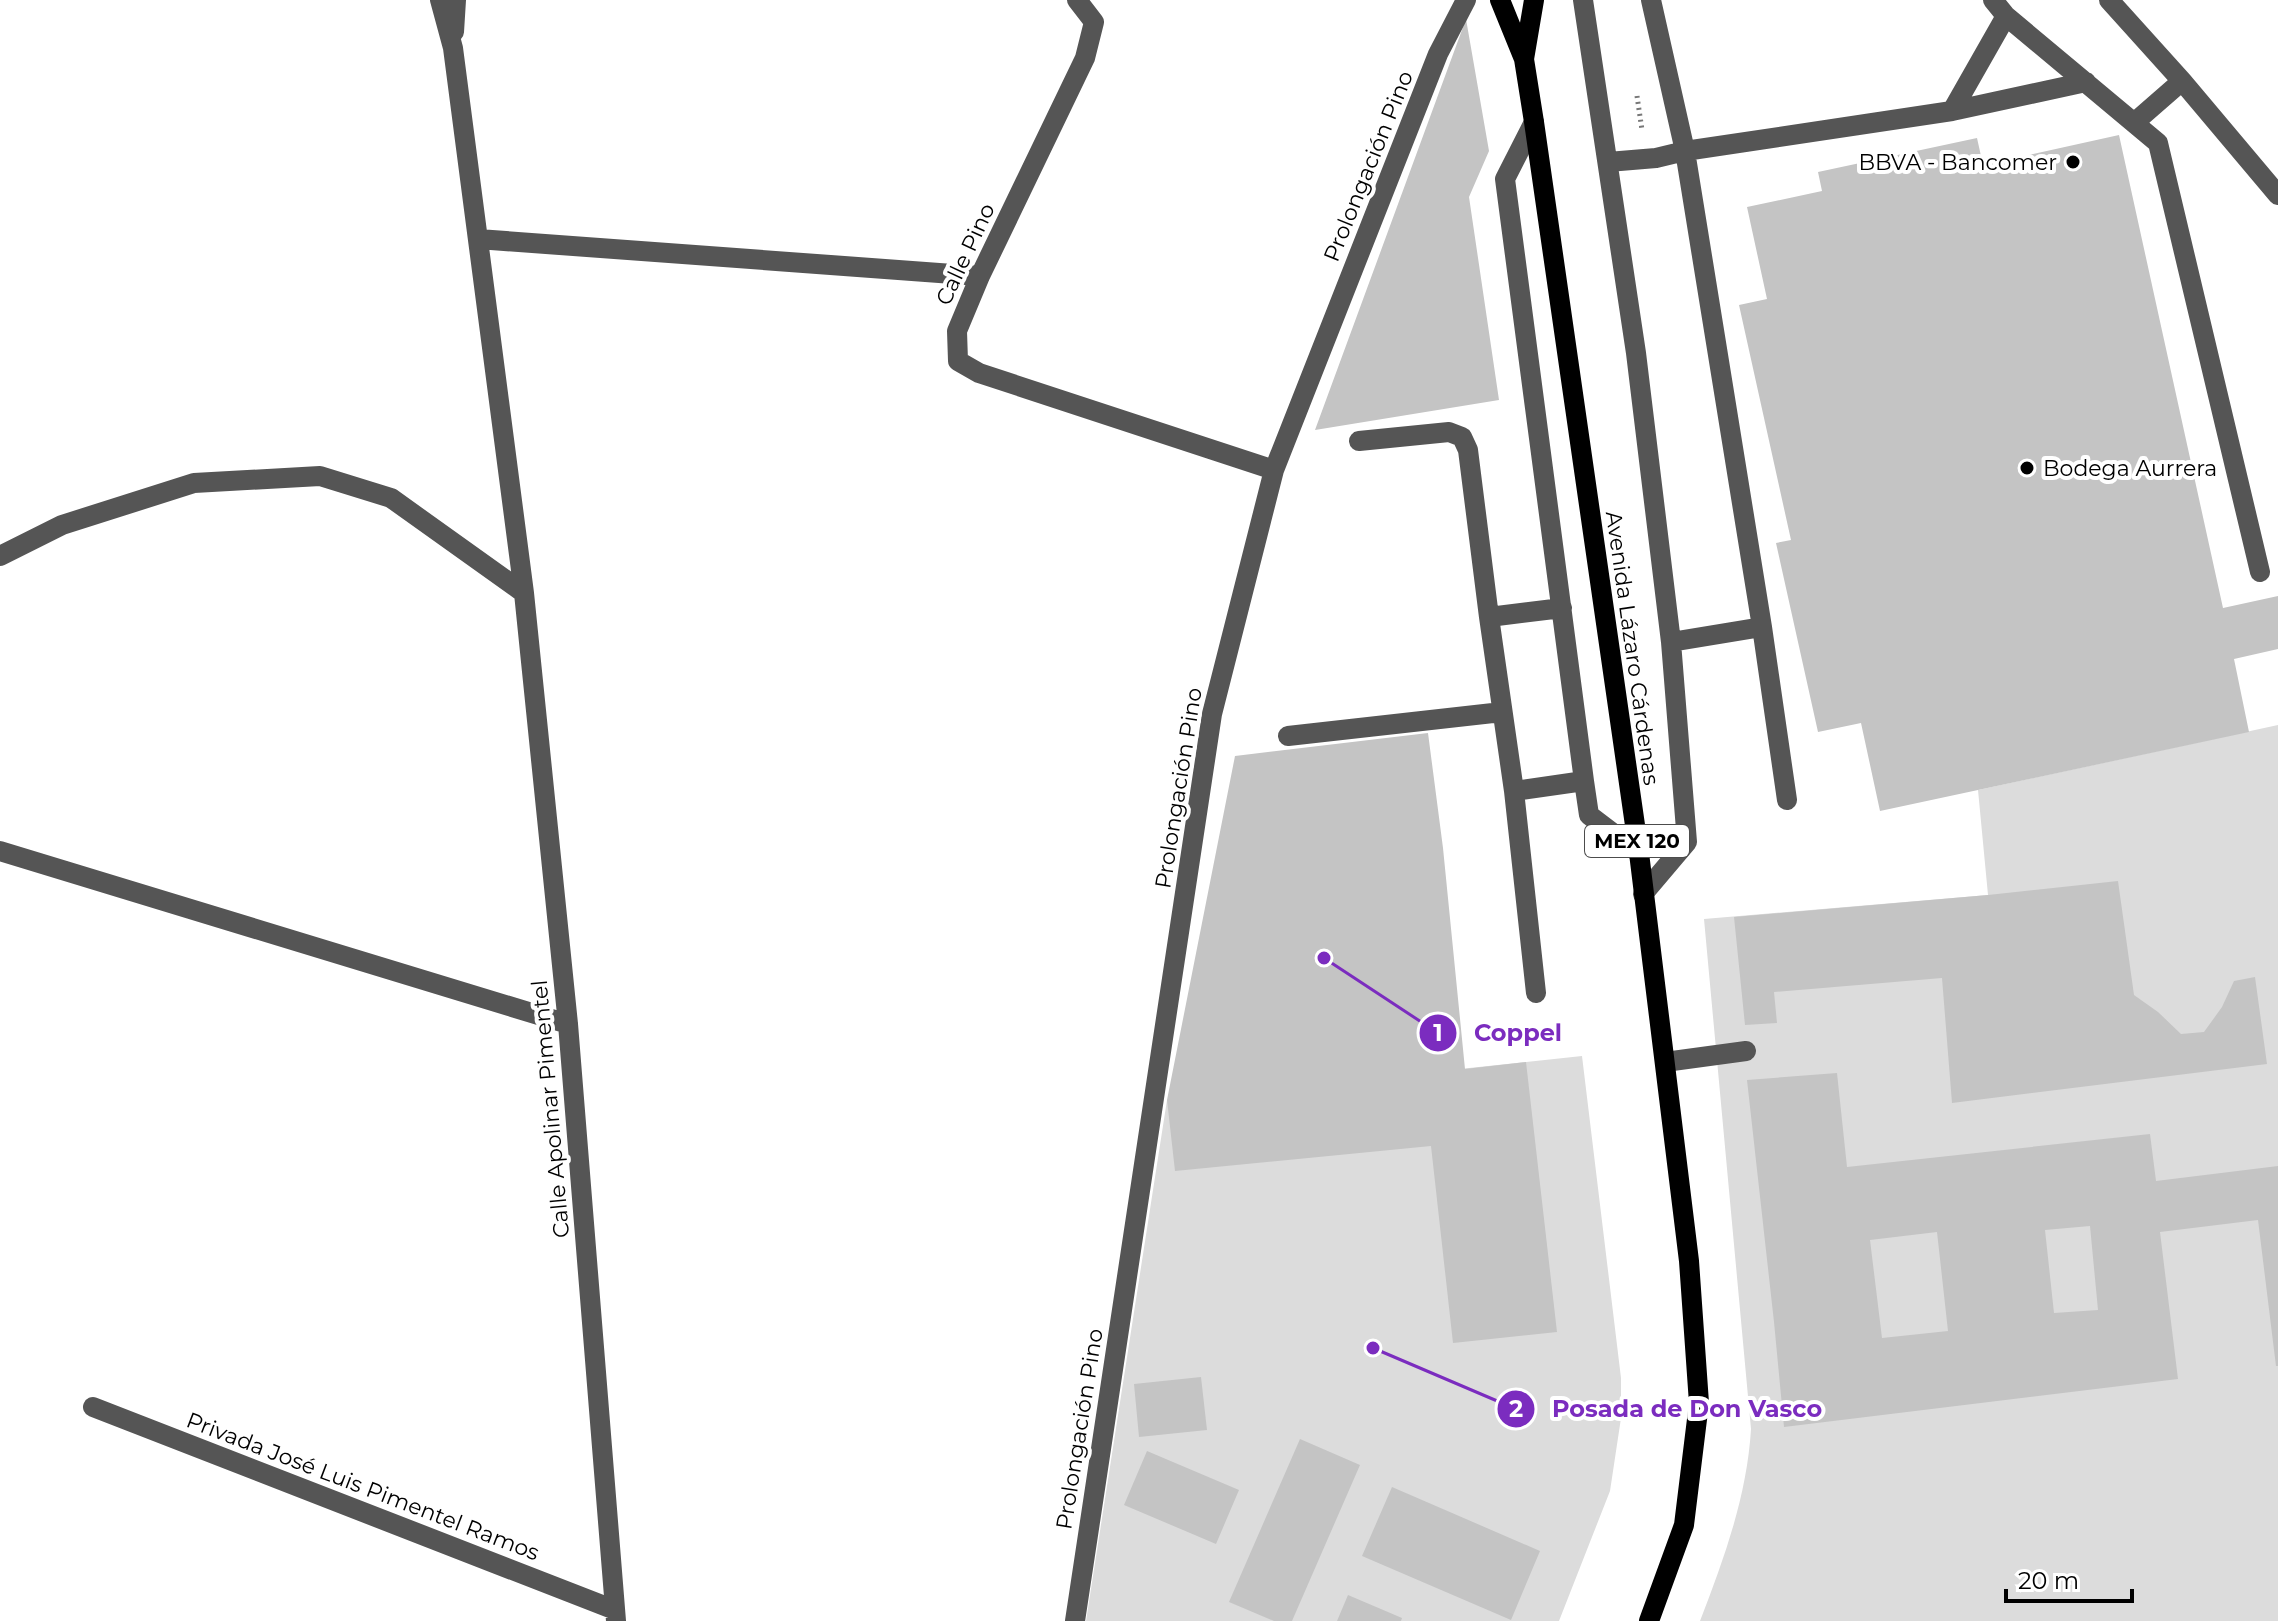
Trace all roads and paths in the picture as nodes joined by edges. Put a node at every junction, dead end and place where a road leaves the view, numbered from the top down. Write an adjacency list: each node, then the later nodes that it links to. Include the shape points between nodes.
1 (440, 0): 11 (street)
2 (456, 0): 11 (street)
3 (1077, 0): 22 (street, Calle Pino, via 1094,22 1085,58)
4 (1466, 0): 24 (street, Prolongación Pino, via 1438,54)
5 (1500, 0): 12 (main road, Avenida Lázaro Cárdenas / MEX 120)
6 (1534, 0): 12 (main road, Avenida Lázaro Cárdenas / MEX 120)
7 (1583, 0): 19 (street)
8 (1651, 0): 18 (street)
9 (2109, 0): 13 (street)
10 (1999, 8): 14 (street); 15 (street)
11 (453, 48): 21 (street, Calle Apolinar Pimentel)
12 (1524, 59): 16 (main road, Avenida Lázaro Cárdenas / MEX 120)
13 (2182, 81): 17 (street); 20 (street)
14 (2086, 82): 15 (street); 17 (street)
15 (1952, 111): 18 (street)
16 (1534, 122): 28 (street, via 1505,179); 38 (main road, Avenida Lázaro Cárdenas / MEX 120)
17 (2135, 122): 26 (street, via 2158,143)
18 (1685, 151): 19 (street); 30 (street)
19 (1608, 162): 31 (street)
20 (2278, 195)
21 (478, 239): 22 (street); 27 (street, Calle Apolinar Pimentel)
22 (980, 276): 24 (street, Calle Pino, via 957,331 958,361 979,373)
23 (1359, 441): 29 (street, via 1449,432 1462,437 1468,450)
24 (1274, 470): 46 (street, Prolongación Pino, via 1212,714)
25 (0, 556): 27 (street, via 62,525 194,483 320,476 391,498)
26 (2260, 572)
27 (524, 593): 41 (street, Calle Apolinar Pimentel)
28 (1562, 608): 29 (street); 34 (street)
29 (1489, 617): 32 (street)
30 (1762, 627): 31 (street); 36 (street)
31 (1671, 642): 39 (street, via 1687,842)
32 (1502, 712): 33 (street); 35 (street)
33 (1288, 736)
34 (1584, 781): 35 (street); 38 (street, via 1589,815)
35 (1514, 791): 40 (street)
36 (1787, 800)
37 (0, 851): 41 (street)
38 (1639, 853): 39 (main road, Avenida Lázaro Cárdenas / MEX 120)
39 (1643, 894): 43 (main road, Avenida Lázaro Cárdenas / MEX 120)
40 (1536, 993)
41 (568, 1024): 45 (street, Calle Apolinar Pimentel)
42 (1746, 1051): 43 (street)
43 (1665, 1062): 47 (main road, Avenida Lázaro Cárdenas / MEX 120, via 1689,1261 1699,1403 1684,1525)
44 (93, 1407): 45 (street, Privada José Luis Pimentel Ramos)
45 (615, 1616)
46 (1075, 1621)
47 (1649, 1621)

